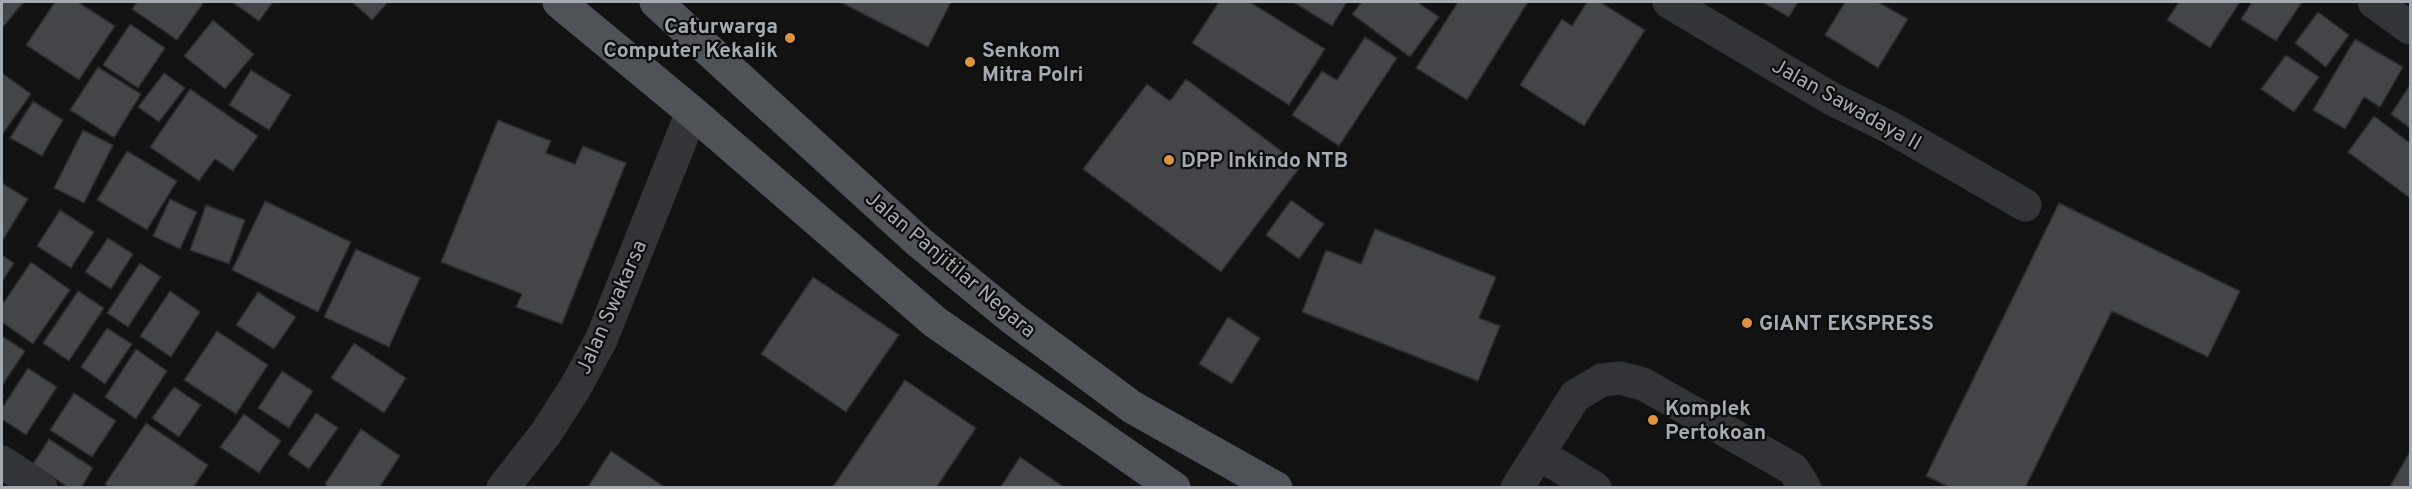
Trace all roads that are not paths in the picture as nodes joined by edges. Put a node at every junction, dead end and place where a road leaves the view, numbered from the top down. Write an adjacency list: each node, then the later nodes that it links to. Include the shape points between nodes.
1 (559, 2): 6 (main road)
2 (656, 2): 13 (main road, Jalan Panjitilar Negara, via 920,242 1012,318 1132,407)
3 (1669, 2): 7 (street, Jalan Sawadaya II, via 1832,99)
4 (2374, 2): 5 (street)
5 (2410, 28)
6 (692, 112): 11 (street, Jalan Swakarsa, via 601,340 546,433); 12 (main road, via 935,322)
7 (2025, 205)
8 (1539, 454): 14 (street); 15 (street); 16 (street, via 1575,396 1602,380 1620,378 1643,384 1793,469)
9 (2, 462): 10 (street)
10 (41, 488)
11 (503, 488)
12 (1174, 488)
13 (1276, 488)
14 (1517, 488)
15 (1595, 488)
16 (1805, 488)

